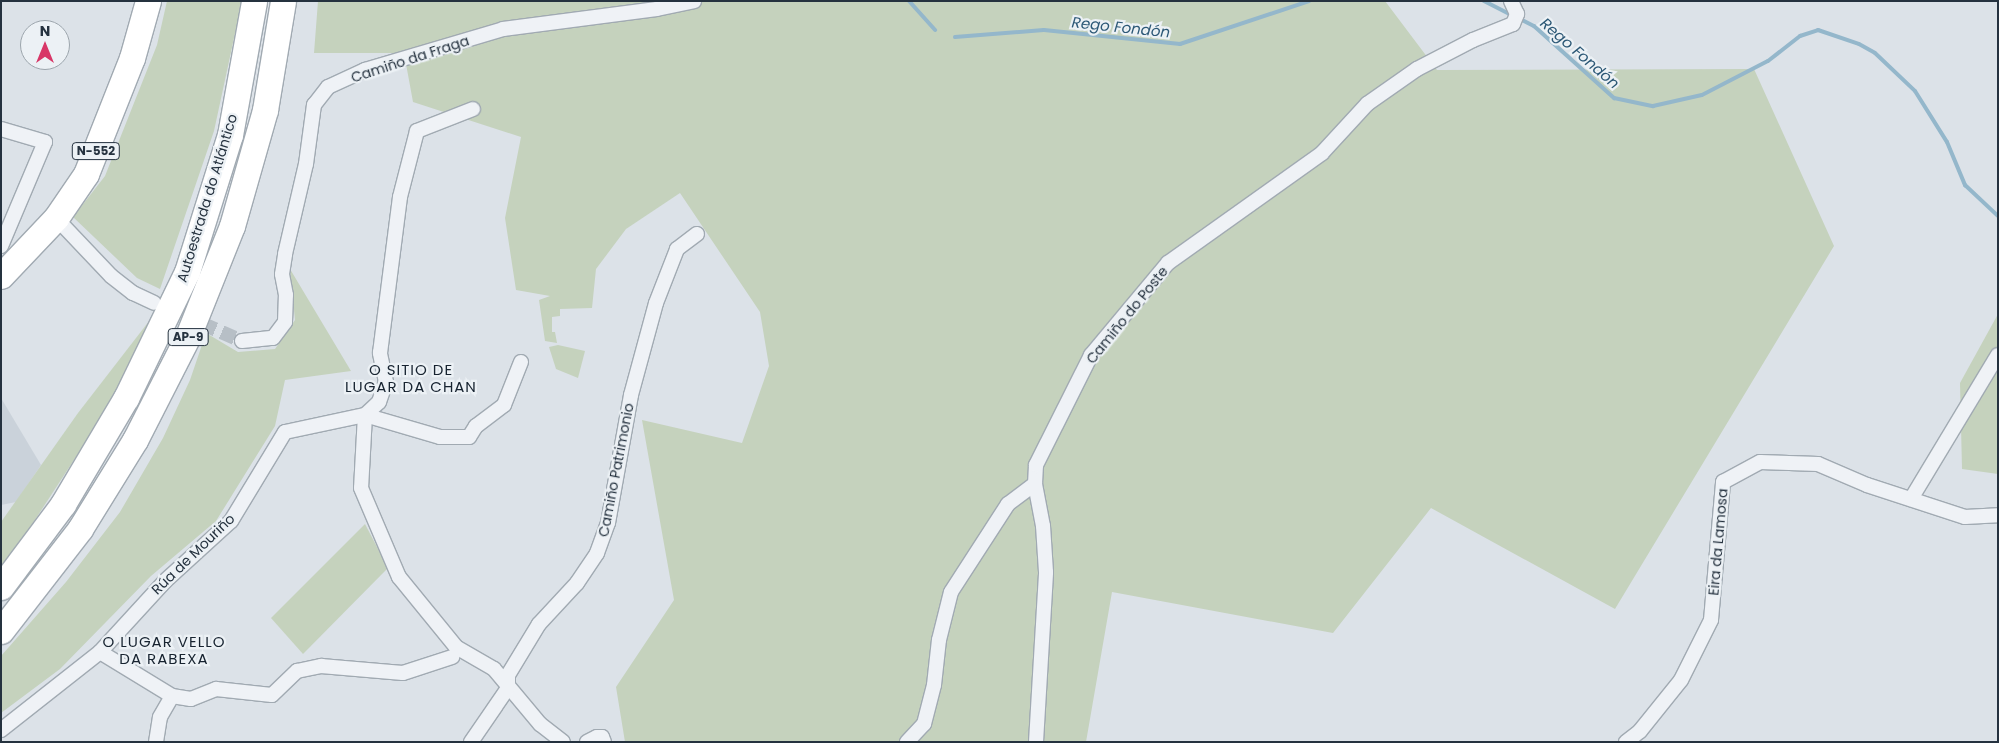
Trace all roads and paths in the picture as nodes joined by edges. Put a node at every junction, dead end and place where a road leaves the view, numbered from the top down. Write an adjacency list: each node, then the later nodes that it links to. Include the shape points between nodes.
1 (148, 1): 8 (highway, N-552, via 116,102 86,174)
2 (254, 1): 20 (highway, Autoestrada do Atlántico / AP-9, via 230,135 186,272 126,398 63,504)
3 (284, 1): 21 (highway, Autoestrada do Atlántico / AP-9, via 265,110 245,182 232,226 188,336 135,440 80,529)
4 (694, 1): 13 (street, Camiño da Fraga, via 657,9 503,29 365,70 328,87 314,105 306,164 285,254 282,274 286,295 285,322 273,338)
5 (1511, 1): 17 (street, Camiño do Poste, via 1517,14 1513,24 1417,69 1367,104 1322,153 1168,263 1091,355 1036,465)
6 (473, 110): 16 (street, via 417,131 400,197 380,353 386,382 379,402)
7 (1, 129): 10 (street, via 45,142)
8 (56, 218): 11 (highway, N-552); 12 (street, via 111,276 133,293)
9 (697, 234): 24 (street, Camiño Patrimonio, via 678,249 656,304 631,394 608,523 597,553 577,583 539,624 508,675)
10 (1, 246)
11 (1, 276)
12 (154, 303)
13 (242, 341)
14 (1998, 356): 18 (street)
15 (521, 362): 16 (street, via 504,405 476,426 469,437 440,437)
16 (365, 414): 22 (street, Rúa de Mouriño, via 285,432 232,521 164,581); 24 (street, via 361,488 399,577 456,647 494,668)
17 (1035, 484): 32 (street, via 1008,504 951,592 938,640 934,685 924,724); 33 (street, Camiño do Poste, via 1043,526 1046,572)
18 (1911, 499): 19 (street, via 1965,517); 34 (street, Eira da Lamosa, via 1818,464 1760,462 1723,482 1711,620 1681,680 1640,731)
19 (1998, 515)
20 (1, 587)
21 (1, 631)
22 (100, 652): 25 (street); 26 (street, Rúa de Mouriño)
23 (452, 657): 25 (street, via 403,673 321,666 297,671 272,695 216,689 191,699)
24 (508, 688): 28 (street, Camiño Patrimonio); 29 (street, via 540,724)
25 (172, 696): 27 (street, via 160,717)
26 (1, 730)
27 (156, 742)
28 (471, 742)
29 (564, 742)
30 (587, 742): 31 (street, via 602,737)
31 (604, 742)
32 (906, 742)
33 (1036, 742)
34 (1626, 742)

